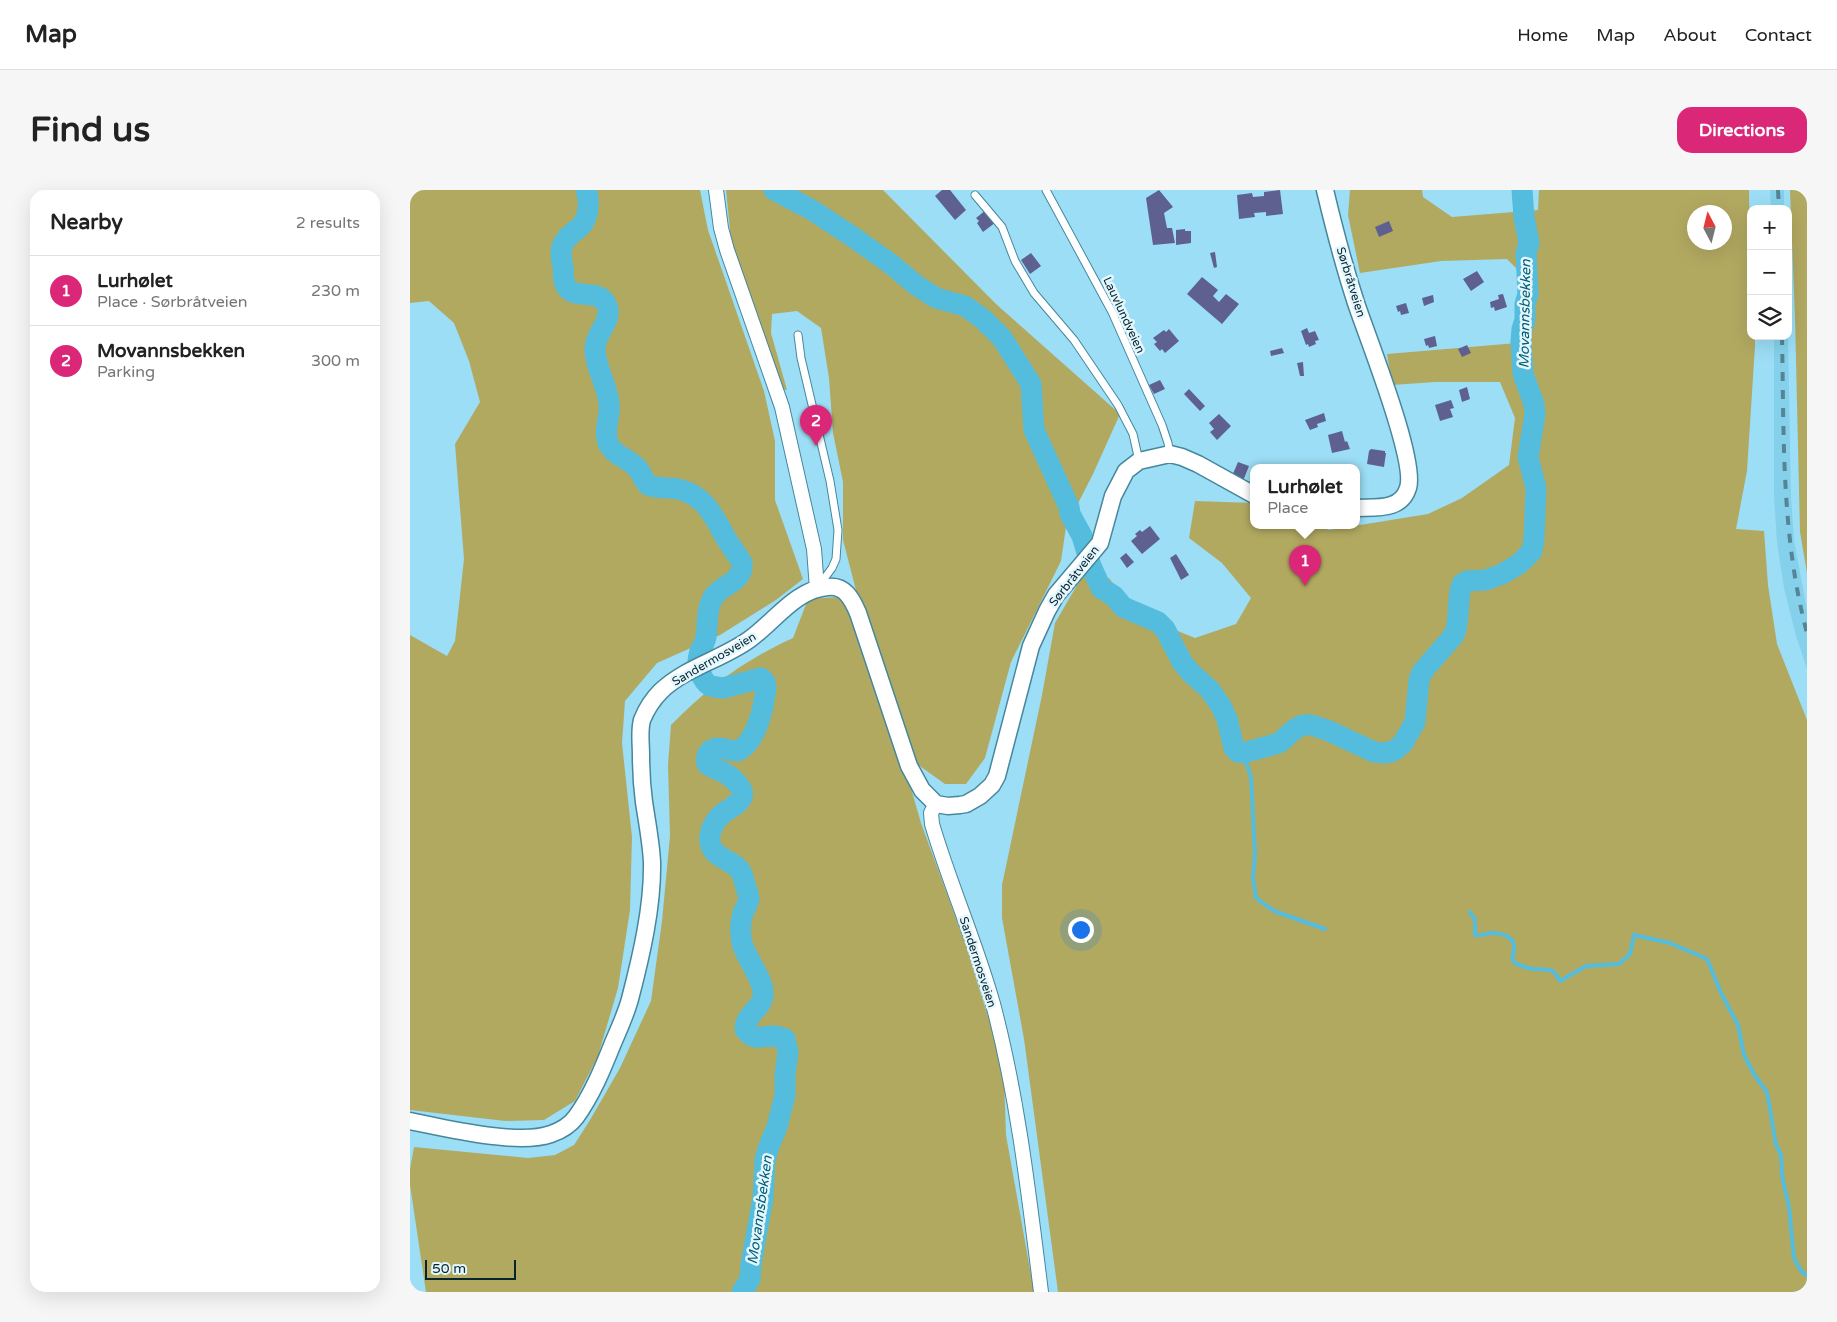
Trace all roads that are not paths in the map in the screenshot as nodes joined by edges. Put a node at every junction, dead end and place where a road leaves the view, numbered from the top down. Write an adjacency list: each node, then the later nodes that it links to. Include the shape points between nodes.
1 (716, 190): 10 (street, via 720,228 782,407 814,549)
2 (1046, 190): 6 (lane, Lauvlundveien, via 1112,312 1162,425)
3 (1325, 190): 9 (street, Sørbråtveien, via 1356,303 1397,423 1409,470 1408,488 1400,501 1392,506)
4 (975, 195): 7 (lane, via 1002,227 1015,260 1034,293 1083,352 1118,405 1133,434)
5 (798, 335): 10 (lane, via 838,530 836,559)
6 (1170, 454): 7 (street); 8 (street, via 1190,460)
7 (1139, 461): 11 (street, Sørbråtveien, via 1126,471 1116,490 1103,537 1095,551 1056,595 1031,646 1003,756 992,785 966,804)
8 (1250, 493)
9 (1360, 508)
10 (817, 589): 11 (street, via 835,587 852,598 909,766 922,790); 12 (street, Sandermosveien, via 808,591 749,640 680,677 660,692 642,720 641,769 652,861 648,913 625,1015 591,1092 575,1118 549,1135 522,1138)
11 (936, 804): 13 (street, Sandermosveien, via 931,813 932,824 992,1004 1012,1092)
12 (410, 1121)
13 (1041, 1292)

